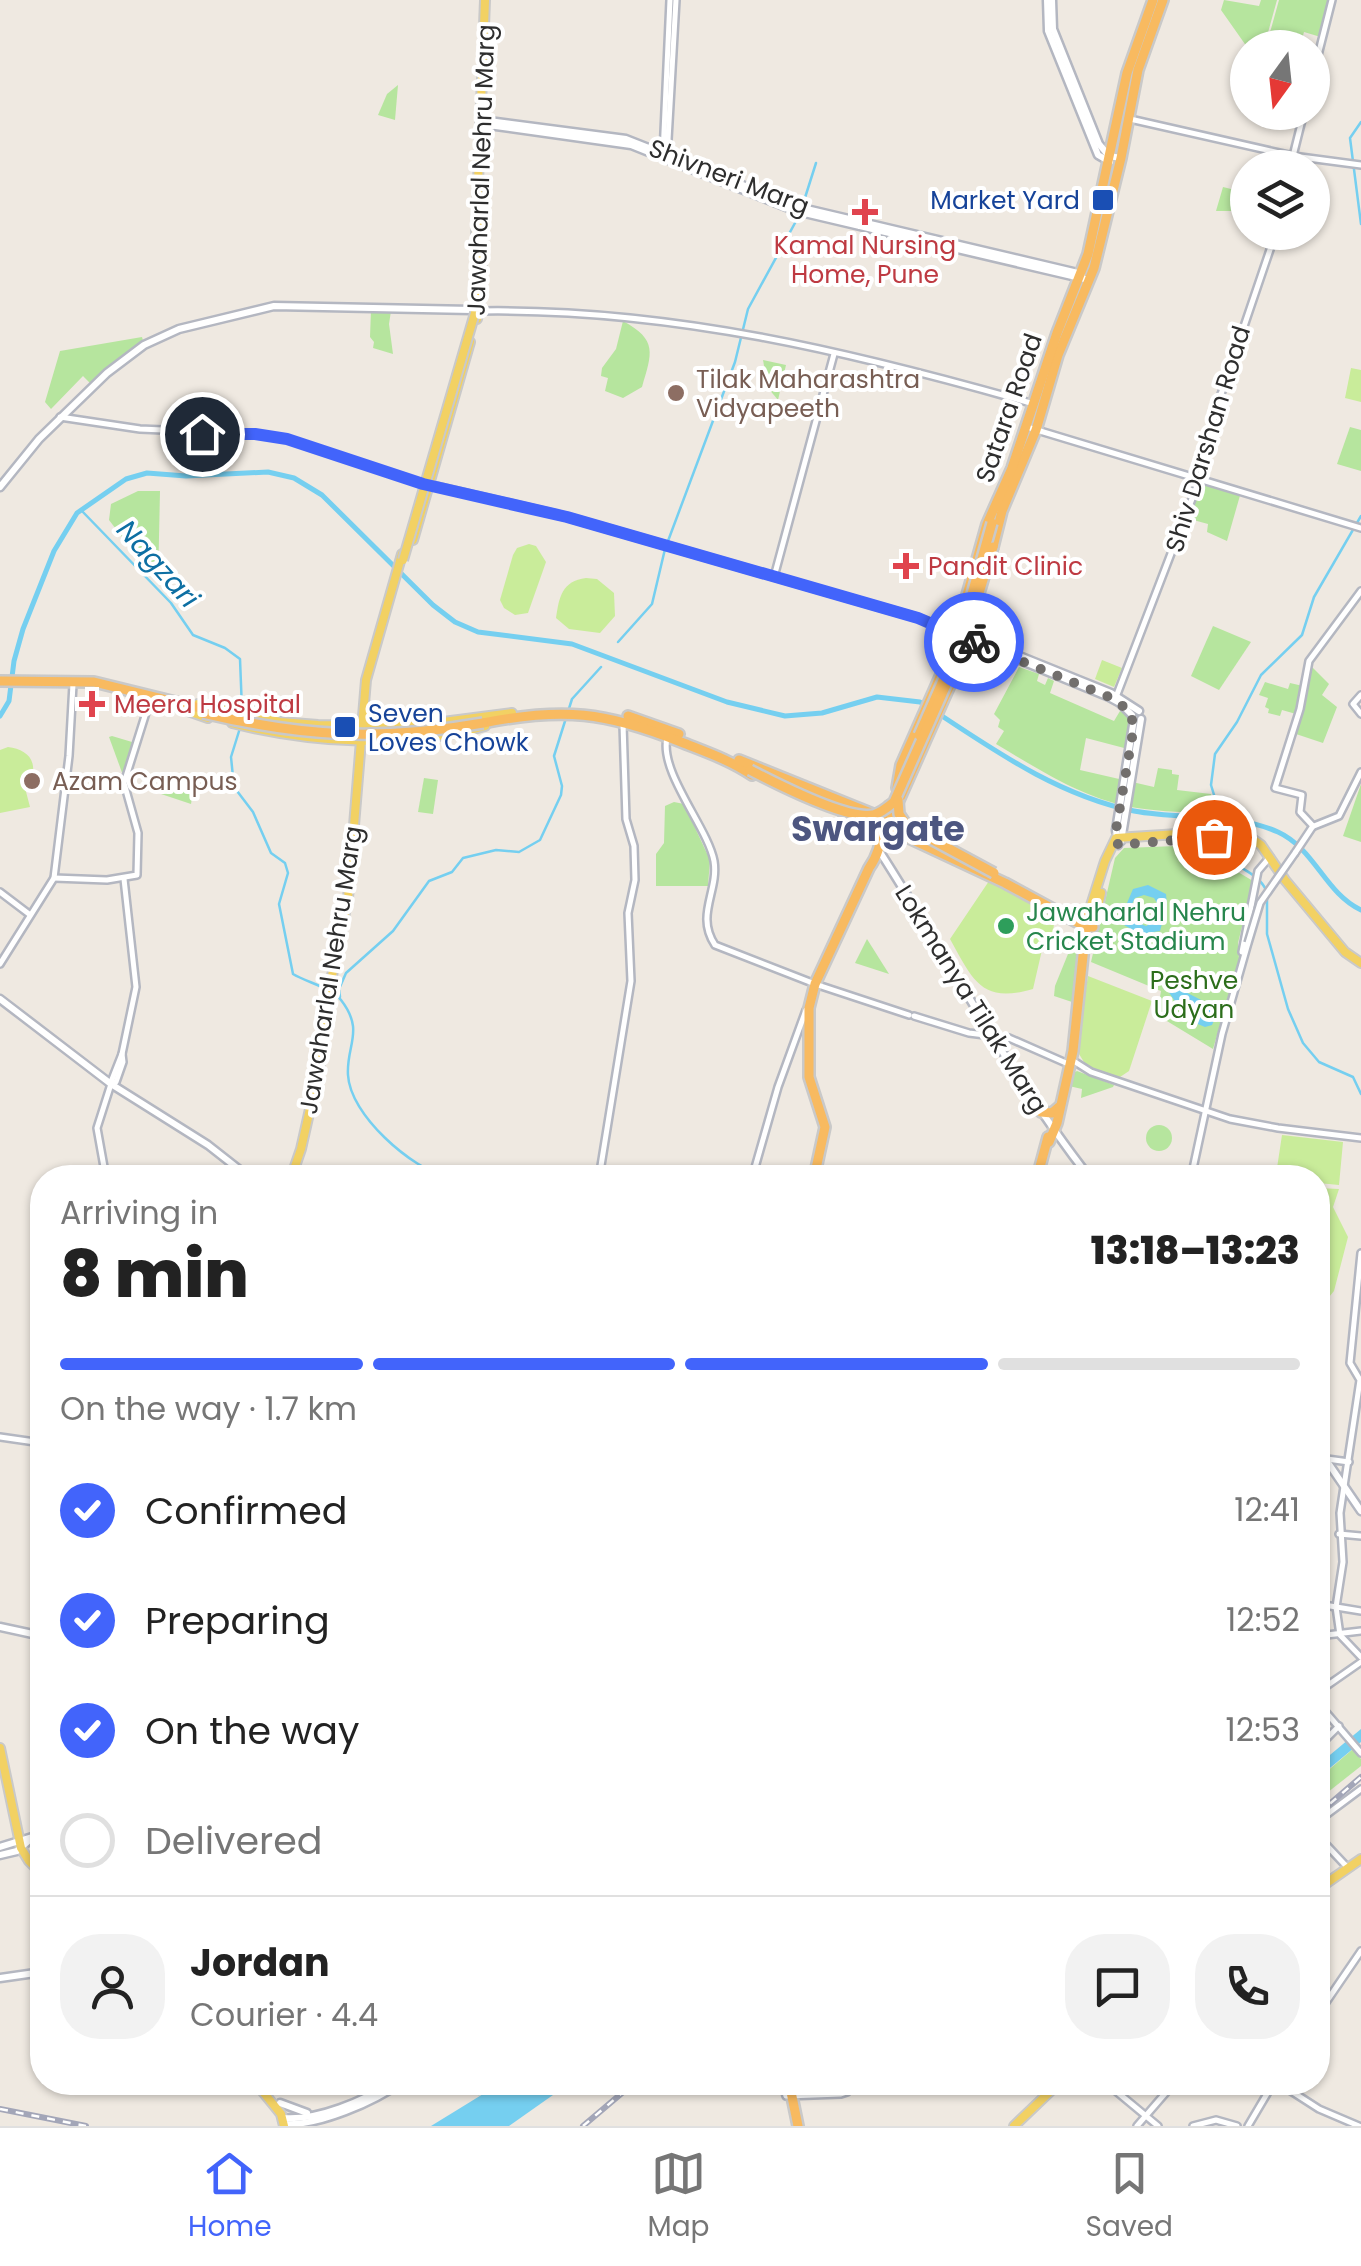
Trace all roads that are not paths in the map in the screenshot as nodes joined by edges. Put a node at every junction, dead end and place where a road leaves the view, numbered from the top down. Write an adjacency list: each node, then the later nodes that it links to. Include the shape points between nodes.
1 (486, 0): 9 (main road, Jawaharlal Nehru Marg)
2 (673, 0): 11 (street)
3 (1050, 0): 12 (main road, via 1048,31 1094,146 1102,158)
4 (1154, 0): 12 (highway, Satara Road, via 1129,65)
5 (1162, 0): 8 (highway, Satara Road)
6 (1332, 0): 7 (street)
7 (1324, 30)
8 (1127, 118): 10 (street); 12 (highway, Satara Road)
9 (482, 122): 11 (main road, Shivneri Marg, via 626,139); 15 (main road, Jawaharlal Nehru Marg)
10 (1267, 150)
11 (665, 155): 17 (main road, Shivneri Marg, via 801,210)
12 (1114, 160): 17 (highway, Satara Road)
13 (1330, 162): 14 (street)
14 (1361, 164)
15 (480, 223): 18 (main road, Jawaharlal Nehru Marg); 29 (main road, bridge, via 475,312)
16 (1270, 250): 23 (street, Shiv Darshan Road, via 1222,388)
17 (1084, 277): 20 (highway, Satara Road); 22 (highway, Satara Road)
18 (476, 310): 19 (street, via 616,314 738,330); 21 (main road, via 253,309 144,345); 24 (main road, Jawaharlal Nehru Marg)
19 (834, 354): 20 (street); 30 (street)
20 (1034, 404): 22 (highway, Satara Road)
21 (60, 417): 24 (street, via 287,439); 25 (main road)
22 (1032, 428): 23 (street); 26 (highway, Satara Road)
23 (1200, 478): 28 (street); 38 (street, Shiv Darshan Road)
24 (427, 485): 29 (main road, Jawaharlal Nehru Marg); 30 (main road)
25 (0, 487)
26 (999, 509): 27 (highway); 32 (highway, Satara Road, via 987,524); 33 (highway, Satara Road, via 1002,531)
27 (995, 524): 52 (highway, bridge, via 956,651); 53 (highway, bridge, via 962,649)
28 (1360, 528)
29 (401, 565): 46 (main road, Jawaharlal Nehru Marg, via 368,670)
30 (774, 577): 32 (main road)
31 (1361, 591): 57 (street, via 1315,649 1274,788 1302,795 1300,812)
32 (955, 633): 33 (main road); 52 (highway, Satara Road, bridge)
33 (969, 638): 38 (main road); 53 (highway, Satara Road, bridge)
34 (2, 681): 35 (highway)
35 (72, 683): 36 (highway); 64 (street)
36 (94, 684): 39 (highway); 40 (highway)
37 (1361, 695): 42 (street, via 1354,704)
38 (1116, 698): 56 (main road, via 1136,716)
39 (150, 700): 40 (highway); 65 (street, via 124,783 138,833 137,875)
40 (168, 702): 43 (highway, bridge, via 268,728 353,735 415,734); 44 (main road); 47 (main road)
41 (574, 710): 43 (highway); 45 (highway); 48 (highway, via 618,713)
42 (1361, 714)
43 (513, 715): 46 (main road); 49 (main road, via 431,737)
44 (276, 721): 46 (main road); 47 (main road)
45 (623, 721): 48 (highway); 88 (street, via 635,880 628,913 630,990)
46 (364, 726): 49 (main road, Jawaharlal Nehru Marg)
47 (275, 733): 49 (main road)
48 (668, 733): 50 (highway); 54 (highway); 73 (street, via 665,746 714,862 706,917 712,941)
49 (364, 739): 87 (main road, Jawaharlal Nehru Marg, via 352,892)
50 (740, 765): 53 (highway, bridge, via 856,814 877,814); 54 (highway, via 796,796)
51 (1361, 772): 57 (street, via 1340,816)
52 (900, 776): 53 (highway, Satara Road)
53 (897, 798): 54 (highway); 55 (highway, Satara Road); 58 (highway); 66 (highway, bridge, via 907,826)
54 (866, 817): 55 (highway); 62 (highway)
55 (887, 821): 58 (highway); 62 (highway)
56 (1120, 823): 60 (main road); 61 (main road)
57 (1313, 826): 70 (street, bridge, via 1260,903)
58 (906, 831): 62 (highway, via 887,835); 66 (highway)
59 (1218, 835): 60 (main road); 61 (main road); 63 (main road, via 1249,842)
60 (1139, 836): 61 (main road)
61 (1119, 841): 69 (main road, via 1104,861)
62 (880, 847): 73 (highway); 76 (main road, Lokmanya Tilak Marg)
63 (1268, 859): 70 (street, via 1258,871); 72 (main road, via 1342,955)
64 (54, 878): 65 (street); 68 (street)
65 (124, 879): 77 (street, via 136,987)
66 (1003, 880): 69 (highway, via 1078,914)
67 (0, 892): 68 (street)
68 (29, 914): 71 (street)
69 (1087, 925): 78 (highway)
70 (1241, 960): 81 (street)
71 (0, 964)
72 (1361, 966)
73 (815, 984): 75 (highway); 76 (street, via 970,1033)
74 (0, 1000): 79 (main road)
75 (809, 1008): 89 (street); 90 (highway, via 809,1077 824,1126)
76 (989, 1033): 78 (street); 82 (main road, Lokmanya Tilak Marg)
77 (122, 1054): 77 (street, via 123,1062 112,1083 110,1080)
78 (1068, 1068): 80 (highway); 81 (street)
79 (112, 1084): 85 (street, via 96,1128); 86 (main road)
80 (1060, 1105): 82 (highway); 83 (highway)
81 (1206, 1111): 84 (street, via 1262,1126); 93 (street)
82 (1041, 1112): 83 (main road, Lokmanya Tilak Marg)
83 (1053, 1130): 91 (highway); 92 (main road, Lokmanya Tilak Marg)
84 (1361, 1138)
85 (105, 1165)
86 (233, 1165)
87 (297, 1165)
88 (601, 1165)
89 (756, 1165)
90 (816, 1165)
91 (1041, 1165)
92 (1080, 1165)
93 (1194, 1165)
94 (1361, 1253): 98 (street, via 1350,1362 1360,1380)
95 (0, 1436): 96 (street)
96 (30, 1441)
97 (1361, 1444): 98 (street)
98 (1351, 1445): 100 (street)
99 (1330, 1460): 100 (street)
100 (1348, 1462): 102 (street)
101 (1330, 1466): 102 (main road)
102 (1345, 1486): 103 (main road); 104 (street)
103 (1361, 1511)
104 (1340, 1534): 105 (street); 107 (street)
105 (1361, 1536)
106 (1330, 1606): 107 (street)
107 (1336, 1607): 108 (street); 111 (street)
108 (1361, 1611)
109 (0, 1628): 112 (main road)
110 (1361, 1631): 111 (street)
111 (1340, 1634): 113 (street); 114 (street)
112 (30, 1635)
113 (1330, 1635)
114 (1361, 1659): 115 (street)
115 (1330, 1683)
116 (1330, 1717): 117 (street)
117 (1340, 1728): 118 (street); 120 (street)
118 (1330, 1737)
119 (0, 1748): 125 (main road)
120 (1361, 1753)
121 (0, 1770): 125 (main road)
122 (1361, 1789): 123 (street)
123 (1330, 1813)
124 (30, 1838): 125 (main road)
125 (18, 1845): 126 (main road); 128 (main road); 130 (main road)
126 (0, 1846)
127 (1330, 1849): 131 (street)
128 (0, 1856)
129 (1361, 1859): 131 (main road)
130 (30, 1861)
131 (1348, 1868): 132 (main road)
132 (1330, 1880)
133 (1361, 1951): 136 (street)
134 (30, 1972): 135 (main road)
135 (0, 1976)
136 (1330, 1996)
137 (267, 2095): 150 (main road)
138 (272, 2095): 147 (main road)
139 (369, 2095): 149 (main road)
140 (379, 2095): 149 (main road)
141 (792, 2095): 151 (highway)
142 (1046, 2095): 152 (main road)
143 (1120, 2095): 148 (street)
144 (1164, 2095): 148 (street)
145 (1268, 2095): 157 (street)
146 (1297, 2095): 158 (street)
147 (280, 2103): 149 (main road); 150 (main road)
148 (1145, 2116): 153 (street); 154 (street)
149 (311, 2120): 150 (main road)
150 (286, 2124)
151 (796, 2126)
152 (1014, 2126)
153 (1137, 2126)
154 (1158, 2126)
155 (1193, 2126): 156 (street, via 1208,2120)
156 (1237, 2126)
157 (1248, 2126)
158 (1359, 2126)

